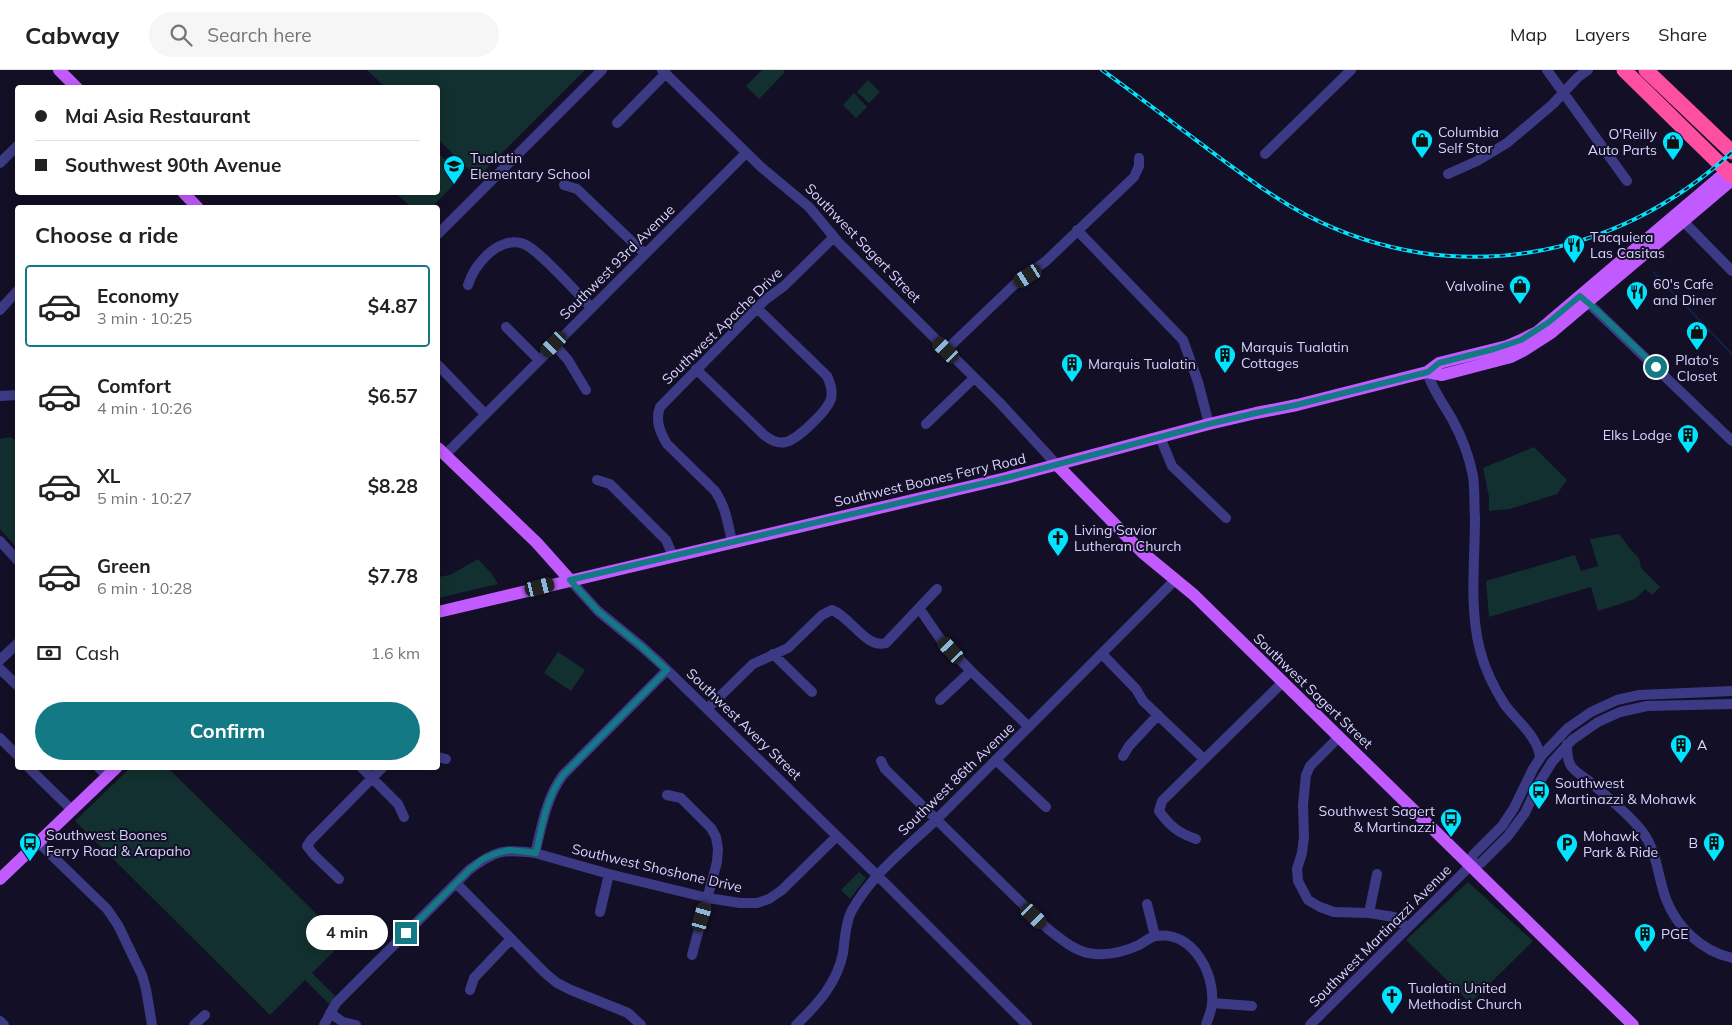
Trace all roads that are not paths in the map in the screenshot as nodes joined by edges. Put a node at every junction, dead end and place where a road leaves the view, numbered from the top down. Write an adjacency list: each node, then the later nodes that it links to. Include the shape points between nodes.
1 (60, 70): 10 (main road)
2 (602, 70): 27 (street)
3 (1351, 70): 16 (street)
4 (1547, 70): 11 (street)
5 (1588, 70): 9 (street)
6 (1624, 70): 20 (highway)
7 (1646, 70): 14 (highway)
8 (664, 72): 12 (street); 15 (street, Southwest Sagert Street)
9 (1579, 73): 11 (street)
10 (72, 85)
11 (1563, 92): 19 (street, via 1507,143); 21 (street)
12 (617, 123)
13 (15, 148): 18 (street)
14 (1732, 152)
15 (746, 153): 28 (street, Southwest Sagert Street, via 809,207); 29 (street, Southwest 93rd Avenue)
16 (1265, 154)
17 (1139, 158): 26 (street, via 1140,166 1134,178)
18 (0, 163)
19 (1448, 174)
20 (1731, 174): 25 (main road, Southwest Boones Ferry Road); 33 (main road, Southwest Boones Ferry Road)
21 (1627, 181)
22 (564, 185): 29 (street, via 577,190)
23 (186, 195): 24 (main road)
24 (195, 205)
25 (1684, 222): 30 (street); 33 (main road, Southwest Boones Ferry Road)
26 (1077, 230): 39 (street); 50 (street, via 1183,340)
27 (440, 232)
28 (834, 237): 35 (street, Southwest Apache Drive); 39 (street, Southwest Sagert Street)
29 (645, 254): 34 (street, Southwest 93rd Avenue)
30 (1732, 271)
31 (468, 284): 34 (street, via 475,268 491,251 508,243 523,244)
32 (15, 293): 36 (street)
33 (1584, 299): 43 (main road, Southwest Boones Ferry Road, via 1551,333 1517,354 1442,375); 52 (street)
34 (591, 307): 38 (street, Southwest 93rd Avenue)
35 (757, 308): 42 (street, Southwest Apache Drive); 42 (street, via 827,376 832,388 826,408 796,438 773,442)
36 (0, 310)
37 (506, 327): 40 (street)
38 (554, 344): 40 (street, Southwest 93rd Avenue); 45 (street)
39 (946, 350): 44 (street, Southwest Sagert Street)
40 (539, 360): 48 (street, Southwest 93rd Avenue)
41 (440, 367): 48 (street)
42 (696, 369): 58 (street, Southwest Apache Drive, via 660,407 658,424 667,444 721,500)
43 (1428, 372): 50 (main road, Southwest Boones Ferry Road); 84 (street, via 1436,394 1461,439 1473,477 1474,608 1484,665 1512,715)
44 (974, 378): 49 (street); 54 (street, Southwest Sagert Street)
45 (586, 390)
46 (15, 395): 47 (street)
47 (0, 396)
48 (485, 414): 53 (street, Southwest 93rd Avenue)
49 (926, 424)
50 (1209, 424): 51 (main road, Southwest Boones Ferry Road)
51 (1160, 437): 54 (main road, Southwest Boones Ferry Road); 56 (street, via 1172,466)
52 (1732, 442)
53 (441, 451): 62 (main road, Southwest Avery Street)
54 (1057, 465): 58 (main road, Southwest Boones Ferry Road); 61 (main road, Southwest Sagert Street, via 1136,546)
55 (597, 480): 59 (street, via 610,484 666,540)
56 (1226, 518)
57 (0, 541): 60 (street)
58 (732, 542): 59 (main road, Southwest Boones Ferry Road)
59 (673, 556): 62 (main road, Southwest Boones Ferry Road)
60 (15, 558)
61 (1176, 579): 68 (street, Southwest 86th Avenue); 73 (main road, Southwest Sagert Street)
62 (570, 580): 65 (main road, Southwest Boones Ferry Road); 71 (street, Southwest Avery Street, via 598,611)
63 (937, 589): 64 (street)
64 (919, 608): 67 (street, via 886,643 879,645 832,610 822,614 788,648); 72 (street, via 941,640)
65 (440, 612)
66 (15, 646): 69 (street)
67 (774, 654): 76 (street); 79 (street, via 747,669)
68 (1102, 654): 80 (street); 81 (street, Southwest 86th Avenue)
69 (0, 660)
70 (0, 669): 74 (street)
71 (667, 670): 79 (street, Southwest Avery Street); 109 (street, via 554,786)
72 (971, 671): 77 (street); 81 (street)
73 (1283, 682): 83 (main road, Southwest Sagert Street); 93 (street)
74 (15, 683)
75 (1732, 691): 82 (street, Southwest Martinazzi Avenue, via 1646,694 1624,698 1591,712)
76 (812, 692)
77 (940, 700)
78 (1732, 704): 86 (street, Southwest Martinazzi Avenue, via 1634,708 1598,722)
79 (707, 709): 106 (street, Southwest Avery Street)
80 (1158, 716): 89 (street); 93 (street)
81 (1029, 727): 92 (street, Southwest 86th Avenue)
82 (1564, 731): 87 (street, Southwest Martinazzi Avenue); 91 (street, via 1554,753)
83 (1339, 736): 110 (main road, Southwest Sagert Street); 120 (street, via 1310,766 1306,775 1304,837 1296,875 1305,896 1314,904 1334,912)
84 (1532, 737): 87 (street, via 1537,736); 90 (street)
85 (0, 738): 88 (street)
86 (1568, 744): 91 (street, Southwest Martinazzi Avenue); 95 (street, via 1567,753)
87 (1549, 746): 90 (street, Southwest Martinazzi Avenue)
88 (15, 753)
89 (1123, 756)
90 (1540, 757): 110 (street, Southwest Martinazzi Avenue, via 1514,808 1502,826 1473,855)
91 (1556, 758): 95 (street, via 1566,767); 110 (street, Southwest Martinazzi Avenue, via 1512,831 1481,863)
92 (996, 760): 102 (street); 105 (street, Southwest 86th Avenue)
93 (1204, 760): 107 (street, via 1162,801 1159,811 1183,835)
94 (881, 761): 105 (street, via 885,770)
95 (1572, 766): 125 (street, via 1626,813 1645,836 1657,863 1666,899 1682,927 1708,949)
96 (31, 770): 103 (street)
97 (108, 770): 103 (main road)
98 (364, 770): 100 (street)
99 (380, 770): 100 (street)
100 (373, 777): 104 (street, via 398,804); 115 (street, via 307,846)
101 (667, 795): 117 (street, via 681,798 716,837 717,862)
102 (1046, 807)
103 (72, 810): 108 (main road)
104 (404, 817)
105 (936, 820): 113 (street, Southwest 86th Avenue); 122 (street, via 1048,929 1077,950 1093,954 1114,953)
106 (837, 836): 113 (street, Southwest Avery Street); 117 (street, Southwest Shoshone Drive, via 769,899 740,903)
107 (1196, 839)
108 (38, 842): 114 (main road); 133 (street, via 107,909 118,925 142,975)
109 (536, 853): 111 (street, Southwest Shoshone Drive); 116 (street, Southwest Shoshone Drive, via 510,850 497,853 483,859)
110 (1470, 866): 121 (street, Southwest Martinazzi Avenue); 142 (main road, Southwest Sagert Street)
111 (609, 874): 117 (street, Southwest Shoshone Drive); 119 (street)
112 (1377, 874): 120 (street)
113 (877, 875): 138 (street, Southwest 86th Avenue, via 862,892 850,915 831,986); 139 (street, Southwest Avery Street)
114 (0, 879)
115 (339, 879)
116 (456, 883): 123 (street); 129 (street, Southwest Shoshone Drive, via 336,1003)
117 (708, 898): 124 (street)
118 (1147, 904): 122 (street)
119 (600, 912)
120 (1369, 913): 121 (street, via 1394,917)
121 (1408, 928): 141 (street, Southwest Martinazzi Avenue)
122 (1155, 936): 127 (street, via 1186,942 1198,954 1212,988)
123 (511, 939): 126 (street, via 474,978); 137 (street, via 558,982 628,1013)
124 (692, 955)
125 (1732, 958)
126 (470, 990)
127 (1212, 1003): 128 (street); 140 (street)
128 (1252, 1006)
129 (330, 1013): 135 (street, Southwest Shoshone Drive); 136 (street, via 343,1022)
130 (205, 1015): 134 (street)
131 (0, 1021): 132 (street)
132 (4, 1025)
133 (152, 1025)
134 (194, 1025)
135 (324, 1025)
136 (356, 1025)
137 (641, 1025)
138 (796, 1025)
139 (1027, 1025)
140 (1206, 1025)
141 (1310, 1025)
142 (1633, 1025)

